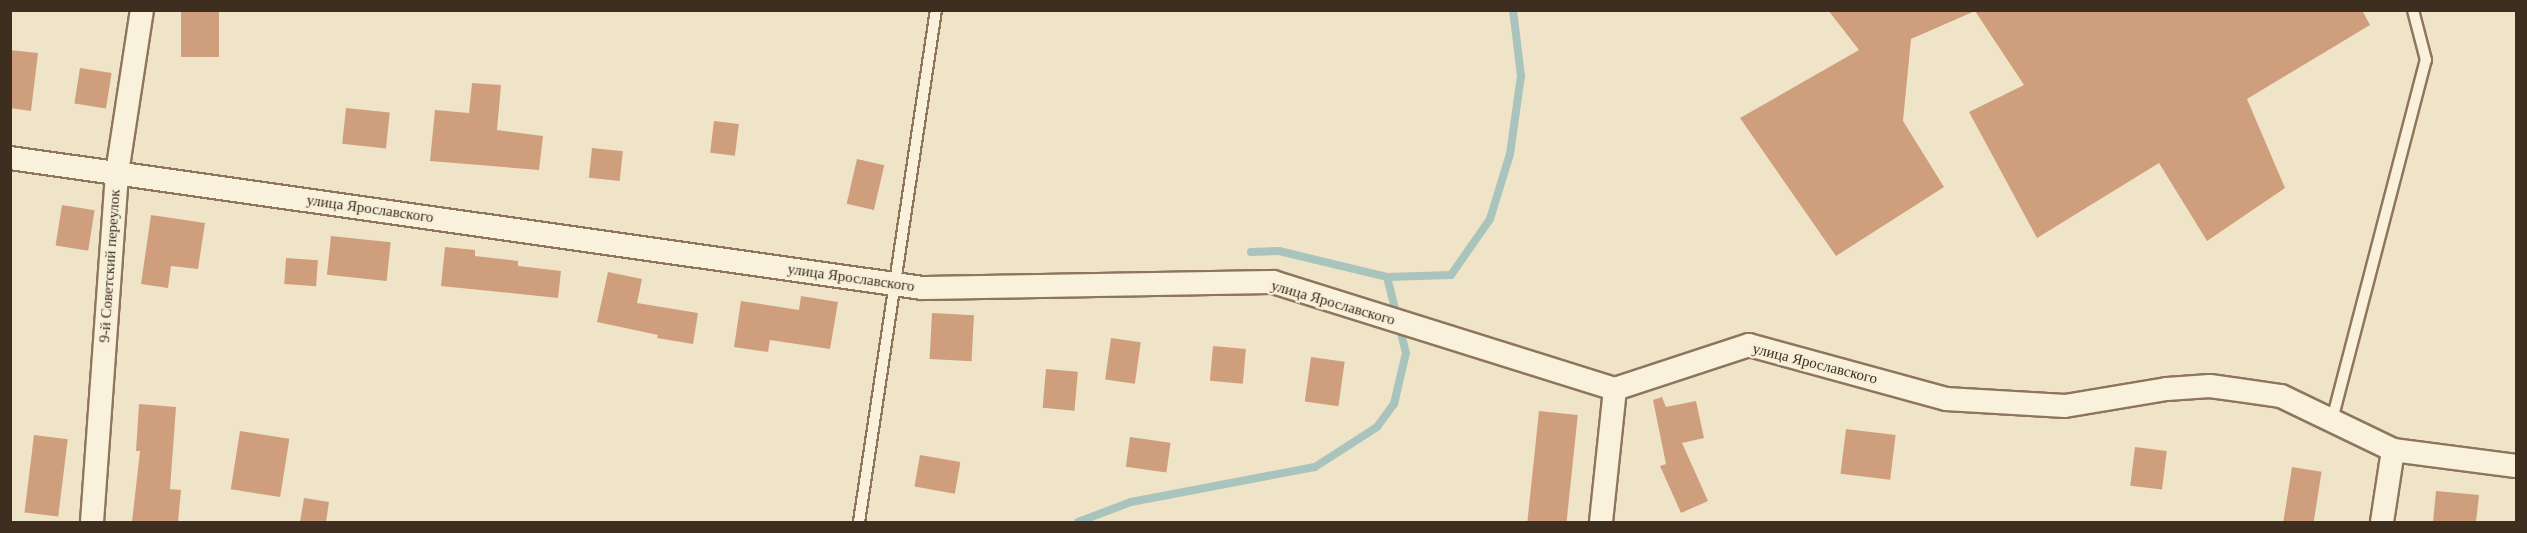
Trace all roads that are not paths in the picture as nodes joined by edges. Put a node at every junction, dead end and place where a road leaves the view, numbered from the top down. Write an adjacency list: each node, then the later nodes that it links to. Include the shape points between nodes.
1 (142, 10): 5 (street, 9-й Советский переулок)
2 (936, 10): 6 (lane)
3 (2413, 10): 8 (lane, via 2426,60)
4 (10, 158): 5 (street, улица Ярославского)
5 (117, 173): 6 (street, улица Ярославского); 11 (street, 9-й Советский переулок)
6 (896, 285): 7 (street, улица Ярославского, via 922,288 1273,282); 12 (lane)
7 (1615, 389): 8 (street, улица Ярославского, via 1749,345 1946,399 2065,406 2210,386 2281,396); 13 (street)
8 (2332, 420): 9 (street, улица Ярославского)
9 (2393, 450): 10 (street, улица Ярославского); 14 (street)
10 (2517, 466)
11 (92, 522)
12 (859, 522)
13 (1601, 522)
14 (2382, 522)

